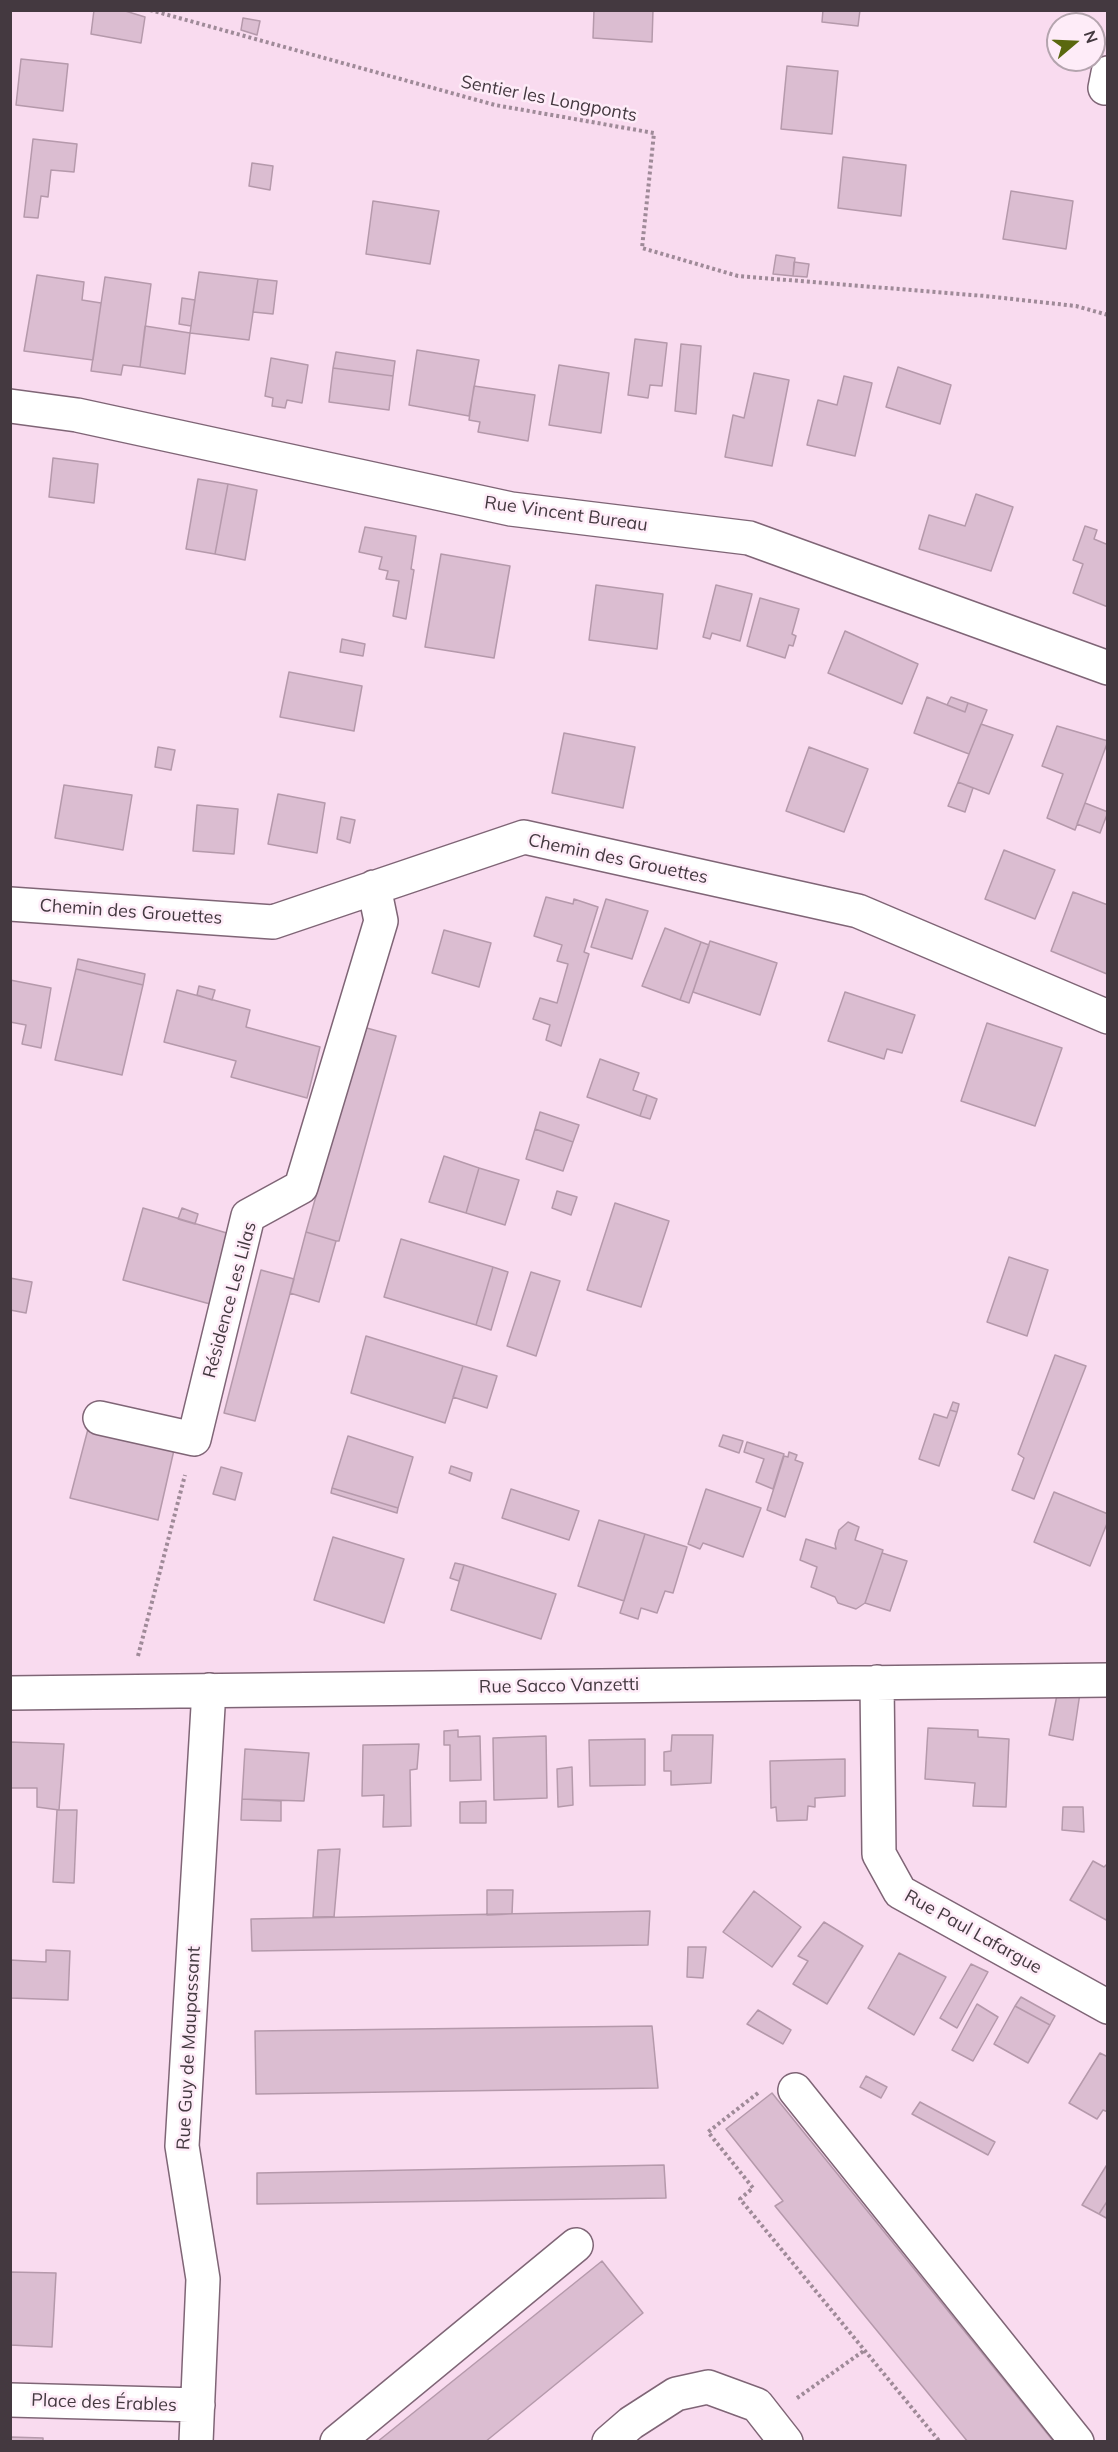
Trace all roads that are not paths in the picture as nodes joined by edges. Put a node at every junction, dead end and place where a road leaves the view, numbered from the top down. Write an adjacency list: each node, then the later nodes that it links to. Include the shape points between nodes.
1 (10, 406): 2 (street, Rue Vincent Bureau, via 77,415 512,509 748,538)
2 (1107, 668)
3 (374, 887): 4 (street, Chemin des Grouettes, via 273,922); 5 (street, Chemin des Grouettes, via 524,837 858,911); 6 (street, Résidence Les Lilas, via 381,921 301,1187 248,1216 194,1439)
4 (10, 904)
5 (1107, 1017)
6 (100, 1418)
7 (1107, 1680): 8 (street, Rue Sacco Vanzetti)
8 (877, 1682): 9 (street, Rue Sacco Vanzetti); 11 (street, Rue Paul Lafargue, via 879,1854 900,1892)
9 (209, 1690): 10 (street, Rue Sacco Vanzetti); 15 (street, Rue Guy de Maupassant, via 182,2146 202,2279)
10 (10, 1693)
11 (1107, 2007)
12 (795, 2090): 20 (street)
13 (576, 2245): 18 (street)
14 (10, 2400): 15 (street, Place des Érables)
15 (198, 2405): 17 (street, Rue Guy de Maupassant)
16 (777, 2430): 19 (street, via 757,2405 708,2387 676,2394)
17 (196, 2442)
18 (338, 2442)
19 (609, 2442)
20 (1077, 2442)

